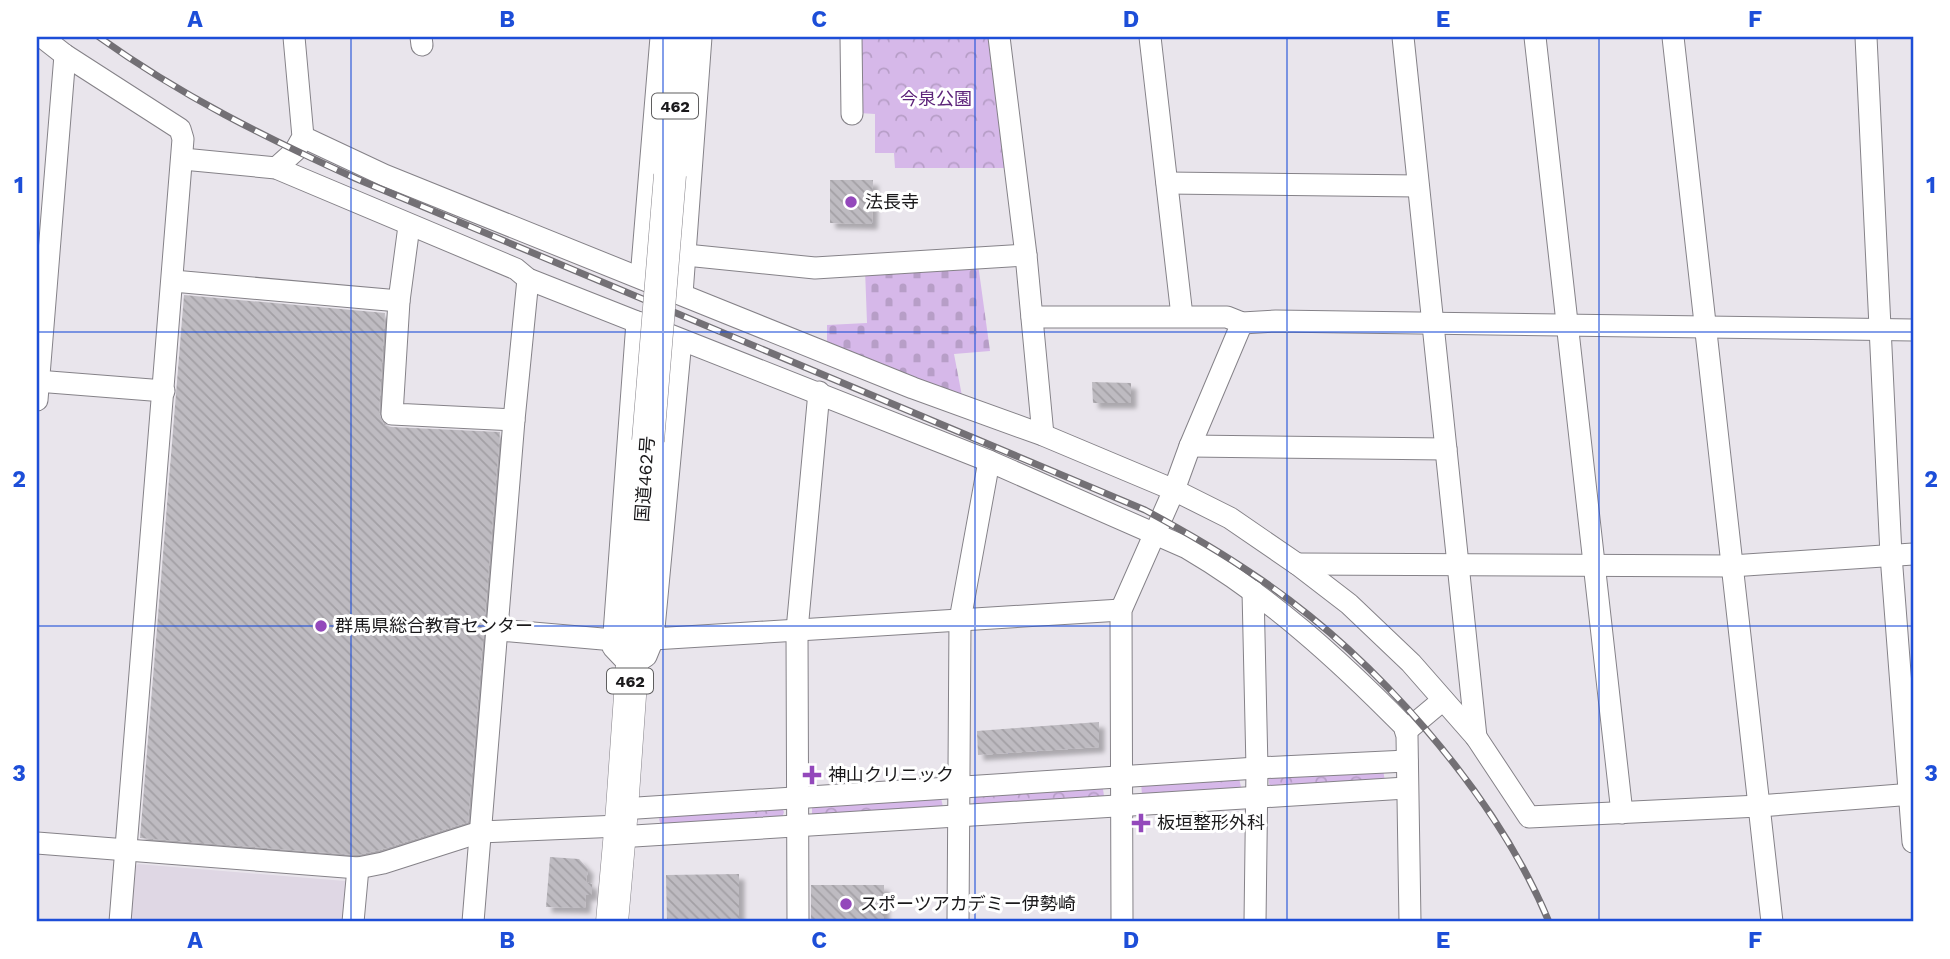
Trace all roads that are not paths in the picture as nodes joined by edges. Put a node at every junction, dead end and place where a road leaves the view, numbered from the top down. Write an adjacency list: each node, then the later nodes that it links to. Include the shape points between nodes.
1 (42, 37): 13 (street)
2 (295, 37): 15 (street)
3 (661, 37): 23 (street)
4 (681, 37): 61 (highway, 国道462号 / 462, bridge)
5 (701, 37): 21 (street)
6 (850, 37): 14 (street)
7 (999, 37): 22 (street)
8 (1150, 37): 18 (street)
9 (1403, 37): 19 (street)
10 (1535, 37): 33 (street)
11 (1673, 37): 34 (street)
12 (1866, 37): 35 (street)
13 (65, 55): 16 (street, via 180,129); 38 (street)
14 (852, 114)
15 (303, 137): 17 (street); 23 (street, via 384,175)
16 (183, 159): 17 (street); 25 (street)
17 (276, 168): 20 (street)
18 (1167, 183): 19 (street); 28 (street)
19 (1418, 186): 32 (street)
20 (409, 226): 24 (street, via 516,269); 27 (street)
21 (686, 255): 22 (street, via 815,268); 26 (street)
22 (1026, 255): 29 (street)
23 (640, 278): 26 (street)
24 (528, 279): 30 (street); 41 (street)
25 (173, 281): 27 (street); 39 (street)
26 (682, 294): 42 (street, via 913,388)
27 (399, 301): 41 (street, via 392,414)
28 (1182, 316): 29 (street); 31 (street, via 1227,317)
29 (1032, 317): 42 (street)
30 (637, 322): 37 (street); 60 (street)
31 (1242, 323): 32 (street); 43 (street)
32 (1433, 324): 33 (street); 44 (street)
33 (1567, 326): 34 (street); 52 (street)
34 (1705, 327): 35 (street); 53 (street)
35 (1880, 330): 36 (street); 49 (street)
36 (1913, 330)
37 (681, 340): 40 (street); 59 (street)
38 (37, 387): 39 (street)
39 (164, 391): 82 (street)
40 (819, 392): 45 (street); 58 (street)
41 (514, 420): 57 (street)
42 (1043, 435): 46 (street)
43 (1190, 446): 44 (street); 46 (street)
44 (1446, 449): 51 (street)
45 (989, 461): 47 (street); 56 (street)
46 (1174, 490): 47 (street); 50 (street, via 1230,518)
47 (1151, 542): 54 (street, via 1197,554); 55 (street)
48 (1913, 554): 49 (street)
49 (1891, 555): 53 (street); 70 (street)
50 (1297, 564): 51 (street); 62 (street, via 1349,604)
51 (1458, 565): 52 (street); 64 (street)
52 (1594, 566): 53 (street); 75 (street)
53 (1731, 566): 73 (street)
54 (1253, 591): 63 (street, via 1350,671); 66 (street)
55 (1121, 610): 56 (street); 67 (street)
56 (960, 620): 58 (street); 68 (street)
57 (499, 630): 60 (street); 79 (street)
58 (797, 630): 59 (street); 71 (street)
59 (653, 639): 61 (street, via 646,656)
60 (614, 640): 61 (street, via 613,647)
61 (631, 666): 77 (highway, 国道462号 / 462)
62 (1443, 699): 63 (street); 64 (street)
63 (1406, 731): 65 (street)
64 (1476, 737): 75 (street, via 1529,817)
65 (1406, 761): 66 (street); 69 (street)
66 (1257, 768): 67 (street); 72 (street)
67 (1122, 778): 68 (street); 74 (street)
68 (958, 787): 71 (street); 76 (street)
69 (1406, 789): 72 (street); 92 (street)
70 (1912, 794): 73 (street); 80 (street)
71 (798, 797): 77 (street); 78 (street)
72 (1256, 799): 74 (street); 91 (street)
73 (1759, 806): 75 (street); 93 (street)
74 (1122, 807): 76 (street); 90 (street)
75 (1622, 813)
76 (958, 817): 78 (street); 89 (street)
77 (620, 824): 78 (street); 79 (street); 87 (highway, 国道462号 / 462)
78 (797, 825): 88 (street)
79 (480, 832): 83 (street); 86 (street)
80 (1913, 842)
81 (37, 843): 82 (street)
82 (126, 850): 83 (street); 84 (street)
83 (358, 868): 85 (street)
84 (120, 922)
85 (354, 922)
86 (473, 922)
87 (612, 922)
88 (798, 922)
89 (958, 922)
90 (1122, 922)
91 (1255, 922)
92 (1410, 922)
93 (1772, 922)

